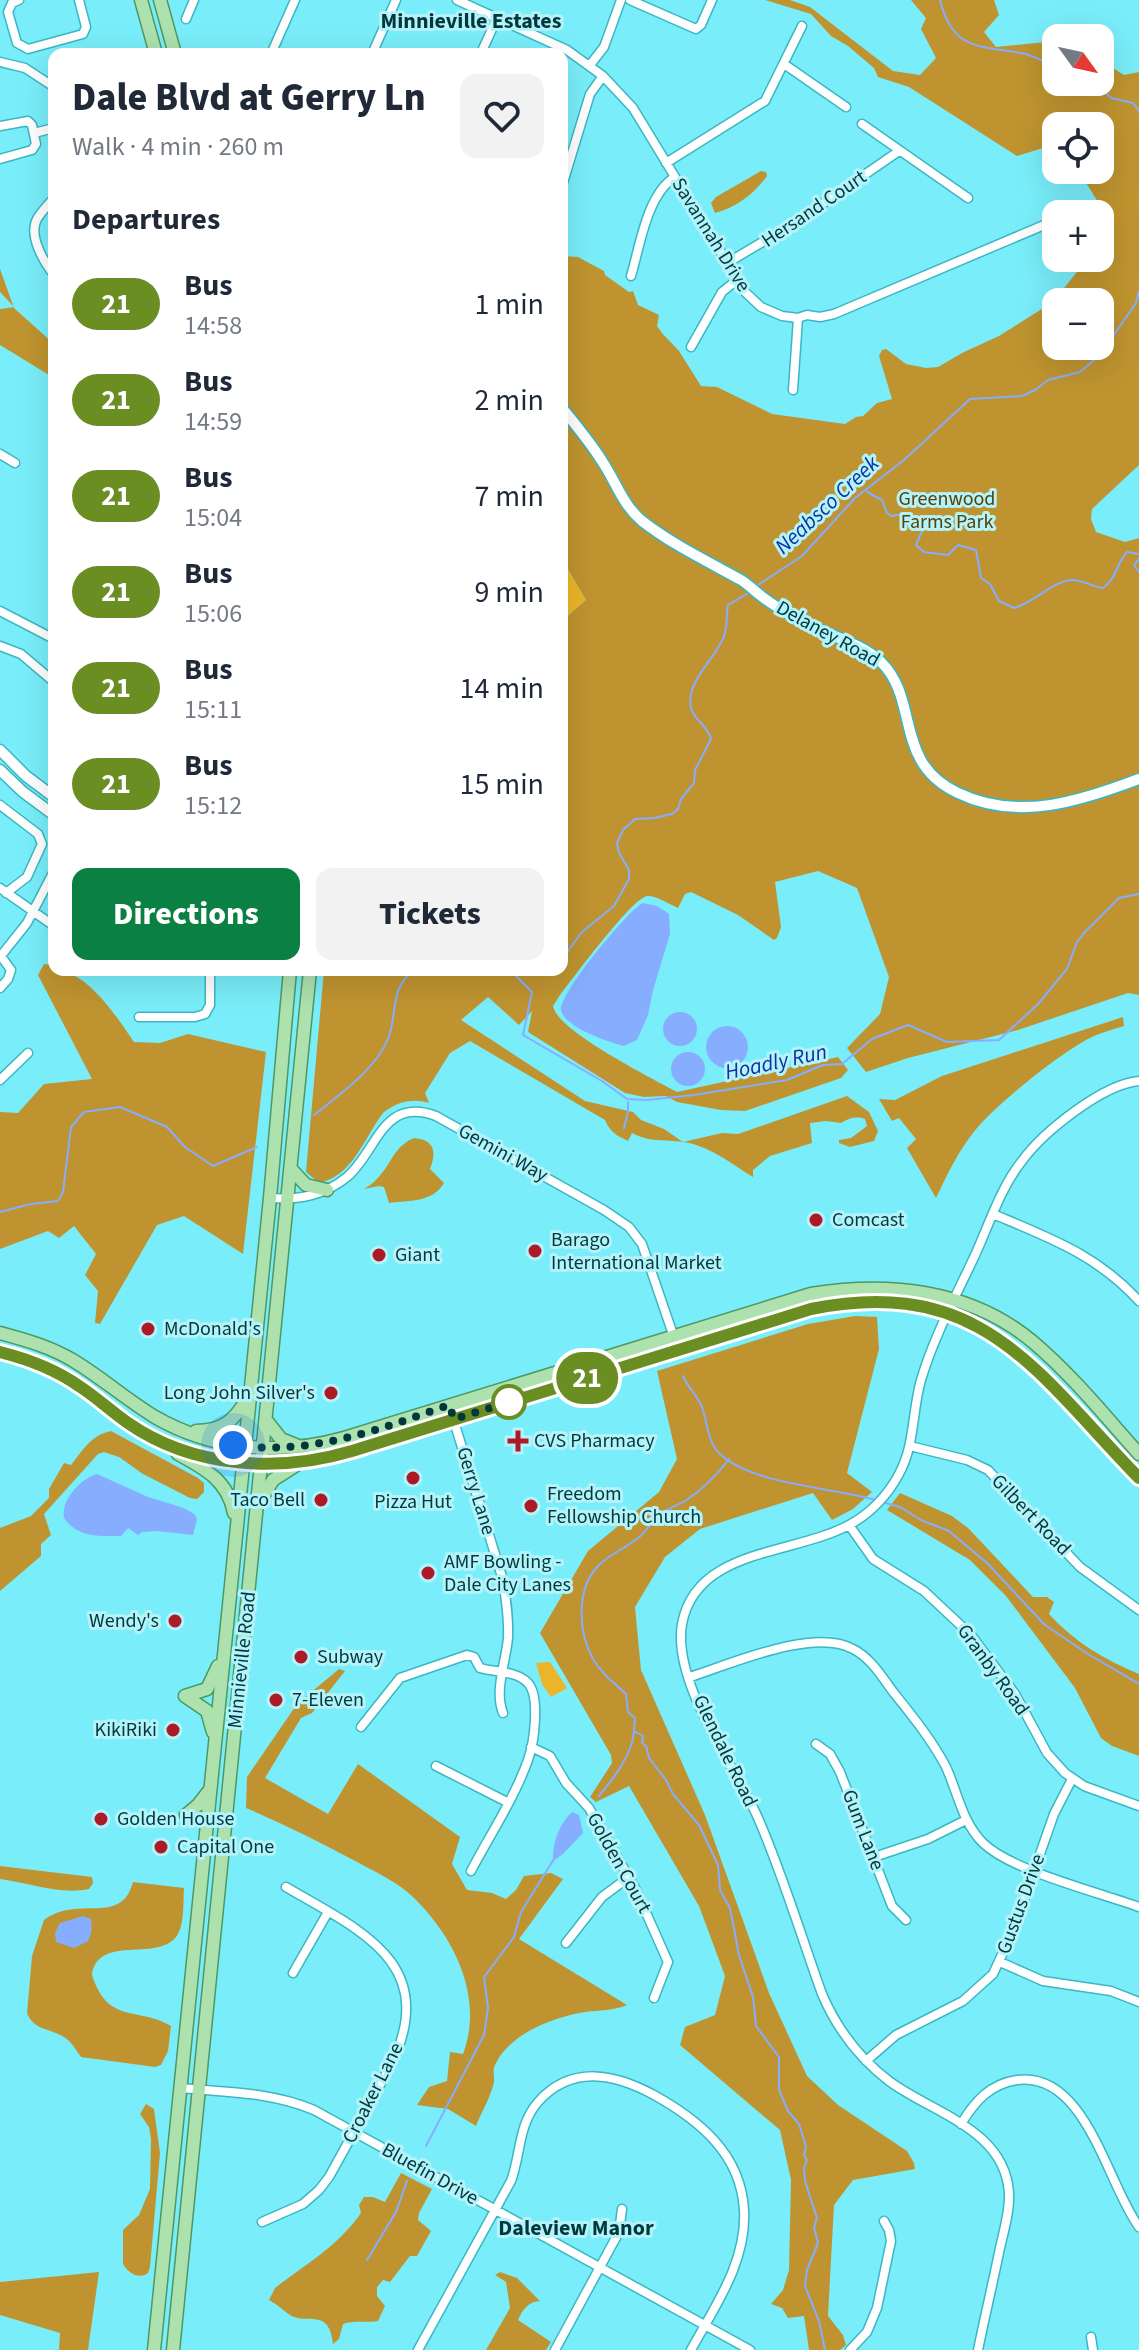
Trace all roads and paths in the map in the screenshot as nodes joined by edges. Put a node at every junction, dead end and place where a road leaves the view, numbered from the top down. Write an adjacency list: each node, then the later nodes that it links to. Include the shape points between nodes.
1 (19, 0): 21 (street, via 8,10)
2 (79, 0): 21 (street, via 83,34)
3 (141, 0): 15 (main road)
4 (160, 0): 16 (main road)
5 (194, 0): 13 (street)
6 (295, 0): 17 (street)
7 (396, 0): 18 (street)
8 (457, 0): 12 (street, Savannah Drive)
9 (621, 0): 26 (street, via 604,47)
10 (630, 0): 11 (street, via 696,29)
11 (712, 0)
12 (497, 18): 19 (street); 20 (street, Savannah Drive)
13 (186, 19)
14 (802, 26): 24 (street)
15 (154, 48)
16 (173, 48)
17 (274, 48)
18 (375, 48)
19 (482, 48)
20 (563, 48)
21 (23, 49): 25 (street)
22 (568, 51): 26 (street, Savannah Drive)
23 (0, 62): 25 (street)
24 (784, 64): 29 (street); 36 (street, via 759,107)
25 (18, 65): 28 (street)
26 (590, 65): 27 (street, Savannah Drive)
27 (603, 76): 36 (street, Savannah Drive, via 633,108); 37 (street, via 590,94)
28 (48, 82)
29 (846, 107)
30 (862, 124): 34 (street)
31 (0, 126): 33 (street, via 25,120)
32 (48, 130): 33 (street)
33 (34, 133): 35 (street, via 34,149)
34 (899, 151): 39 (street); 42 (street, Hersand Court, via 825,204)
35 (0, 159)
36 (666, 163): 38 (street, Savannah Drive)
37 (568, 166)
38 (675, 177): 42 (street, Savannah Drive); 44 (street, via 654,201)
39 (968, 198)
40 (48, 206): 43 (street, via 34,229)
41 (1042, 226): 46 (street, Savannah Drive, via 834,314)
42 (727, 263): 45 (street, Savannah Drive)
43 (48, 264)
44 (631, 276)
45 (737, 280): 46 (street, Savannah Drive, via 761,307); 47 (street, via 722,292)
46 (798, 318): 48 (street)
47 (691, 347)
48 (793, 390)
49 (568, 416): 58 (street, Delaney Road, via 631,510 680,547 745,582 801,621 879,660 898,689 922,764 937,780 958,793 998,804 1040,808)
50 (0, 454): 51 (street)
51 (15, 463)
52 (0, 611): 53 (street)
53 (48, 636)
54 (0, 646): 55 (street, via 21,654)
55 (48, 677)
56 (0, 750): 59 (street)
57 (0, 770): 61 (street)
58 (1139, 779)
59 (48, 792)
60 (0, 805): 63 (street, via 38,834 42,844 27,877)
61 (48, 811)
62 (48, 883): 64 (street)
63 (3, 891): 64 (street)
64 (33, 913): 65 (street); 66 (street)
65 (48, 920)
66 (0, 956): 70 (street, via 11,970)
67 (210, 976): 71 (street, via 205,1014)
68 (289, 976): 77 (main road, Minnieville Road)
69 (309, 976): 75 (main road, Minnieville Road)
70 (0, 988)
71 (139, 1017)
72 (28, 1053): 73 (street)
73 (0, 1080)
74 (1139, 1081): 79 (street, Glendale Road, via 1097,1096 1030,1151)
75 (292, 1170): 76 (main road, via 306,1185); 78 (main road, Minnieville Road)
76 (327, 1190): 78 (street, Gemini Way); 84 (street, Gemini Way, via 354,1171 391,1120 415,1112 436,1116 629,1227 646,1252)
77 (270, 1198): 78 (street, Gemini Way); 87 (main road, Minnieville Road)
78 (289, 1199): 90 (main road, Minnieville Road)
79 (993, 1214): 80 (street, Glendale Road); 81 (street, via 1084,1255)
80 (954, 1300): 82 (street, Glendale Road); 84 (main road, via 904,1289 835,1290); 97 (main road, via 990,1314 1030,1340)
81 (1139, 1301)
82 (948, 1314): 85 (main road, via 909,1304 836,1304); 94 (street, Glendale Road, via 921,1382); 101 (main road, via 998,1338 1036,1367)
83 (0, 1333): 91 (main road, via 60,1353)
84 (673, 1336): 85 (street, Gemini Way); 88 (main road)
85 (678, 1349): 89 (main road)
86 (0, 1352): 92 (main road, via 46,1367)
87 (249, 1396): 91 (main road, via 225,1426); 93 (main road, Minnieville Road)
88 (449, 1405): 89 (street, Gerry Lane); 95 (main road)
89 (454, 1419): 98 (main road); 107 (street, Gerry Lane, via 503,1580 508,1619)
90 (266, 1420): 95 (main road, via 284,1441); 96 (main road, Minnieville Road)
91 (185, 1432): 93 (main road)
92 (163, 1442): 99 (main road); 104 (main road, via 224,1486)
93 (245, 1446): 96 (main road); 99 (main road, Minnieville Road)
94 (910, 1446): 103 (street, Glendale Road, via 891,1488); 105 (street, Gilbert Road, via 988,1470 1080,1567)
95 (307, 1447): 96 (main road)
96 (263, 1448): 100 (main road, Minnieville Road)
97 (1139, 1454)
98 (302, 1462): 100 (main road); 102 (main road, via 273,1480)
99 (243, 1463): 100 (main road); 104 (main road, Minnieville Road)
100 (262, 1463): 102 (main road, Minnieville Road)
101 (1139, 1478)
102 (258, 1507): 136 (main road, Minnieville Road)
103 (849, 1525): 108 (street, Glendale Road, via 725,1567 704,1581 682,1624 681,1647); 115 (street, Granby Road, via 873,1559 957,1619 1015,1694 1047,1753)
104 (236, 1527): 106 (main road, Minnieville Road)
105 (1139, 1610)
106 (224, 1652): 111 (main road, Minnieville Road); 111 (main road, via 209,1687 185,1696 207,1711)
107 (504, 1673): 109 (street, Gerry Lane, via 499,1700); 110 (street, via 480,1668 467,1655 407,1674); 113 (street, via 522,1678 533,1690)
108 (690, 1677): 120 (street, via 802,1642 834,1642 853,1649 870,1662 928,1736); 134 (street, Glendale Road, via 707,1724 759,1819 827,2006)
109 (503, 1713)
110 (361, 1727)
111 (215, 1743): 116 (main road, Minnieville Road)
112 (816, 1744): 121 (street, Gum Lane, via 830,1754 840,1772)
113 (531, 1747): 117 (street); 124 (street, Golden Court, via 547,1753 589,1808)
114 (436, 1766): 117 (street)
115 (1072, 1779): 118 (street, Granby Road); 123 (street, Gustus Drive)
116 (210, 1788): 119 (main road); 135 (main road, Minnieville Road)
117 (507, 1802): 122 (street)
118 (1139, 1806)
119 (186, 1815)
120 (966, 1820): 121 (street); 123 (street, via 993,1852)
121 (874, 1857): 128 (street, Gum Lane, via 892,1906)
122 (471, 1871)
123 (1034, 1871): 126 (street); 130 (street, Gustus Drive)
124 (629, 1877): 129 (street, via 602,1897); 132 (street, Golden Court, via 668,1962)
125 (286, 1887): 127 (street, Croaker Lane)
126 (1139, 1907)
127 (328, 1912): 131 (street); 138 (street, Croaker Lane, via 381,1948 405,1995 400,2045)
128 (906, 1920)
129 (566, 1943)
130 (1000, 1962): 133 (street, via 1043,1981 1111,1991); 134 (street, Gustus Drive, via 975,1993 896,2035)
131 (293, 1973)
132 (654, 1998)
133 (1139, 2002)
134 (866, 2061): 137 (street, Glendale Road, via 898,2088)
135 (180, 2088): 136 (street, Bluefin Drive); 147 (main road, Minnieville Road)
136 (199, 2090): 138 (street, Bluefin Drive, via 286,2100); 148 (main road, Minnieville Road)
137 (961, 2124): 143 (street, via 981,2097 1002,2084 1036,2081 1058,2090 1079,2112); 154 (street, Glendale Road, via 992,2150 1009,2192)
138 (354, 2132): 140 (street, Bluefin Drive); 142 (street, Croaker Lane, via 311,2198)
139 (622, 2209): 144 (street, via 619,2232)
140 (495, 2210): 144 (street, Bluefin Drive); 145 (street, via 516,2168 526,2121 547,2093 567,2080 614,2077 674,2106 708,2131 742,2193 741,2252); 149 (street)
141 (884, 2221): 153 (street, via 891,2241 875,2315)
142 (262, 2222)
143 (1139, 2227)
144 (600, 2267): 145 (street, Bluefin Drive); 150 (street)
145 (705, 2325): 151 (street); 152 (street, Bluefin Drive)
146 (1091, 2337): 155 (street)
147 (154, 2350)
148 (173, 2350)
149 (418, 2350)
150 (555, 2350)
151 (691, 2350)
152 (750, 2350)
153 (850, 2350)
154 (978, 2350)
155 (1093, 2350)

